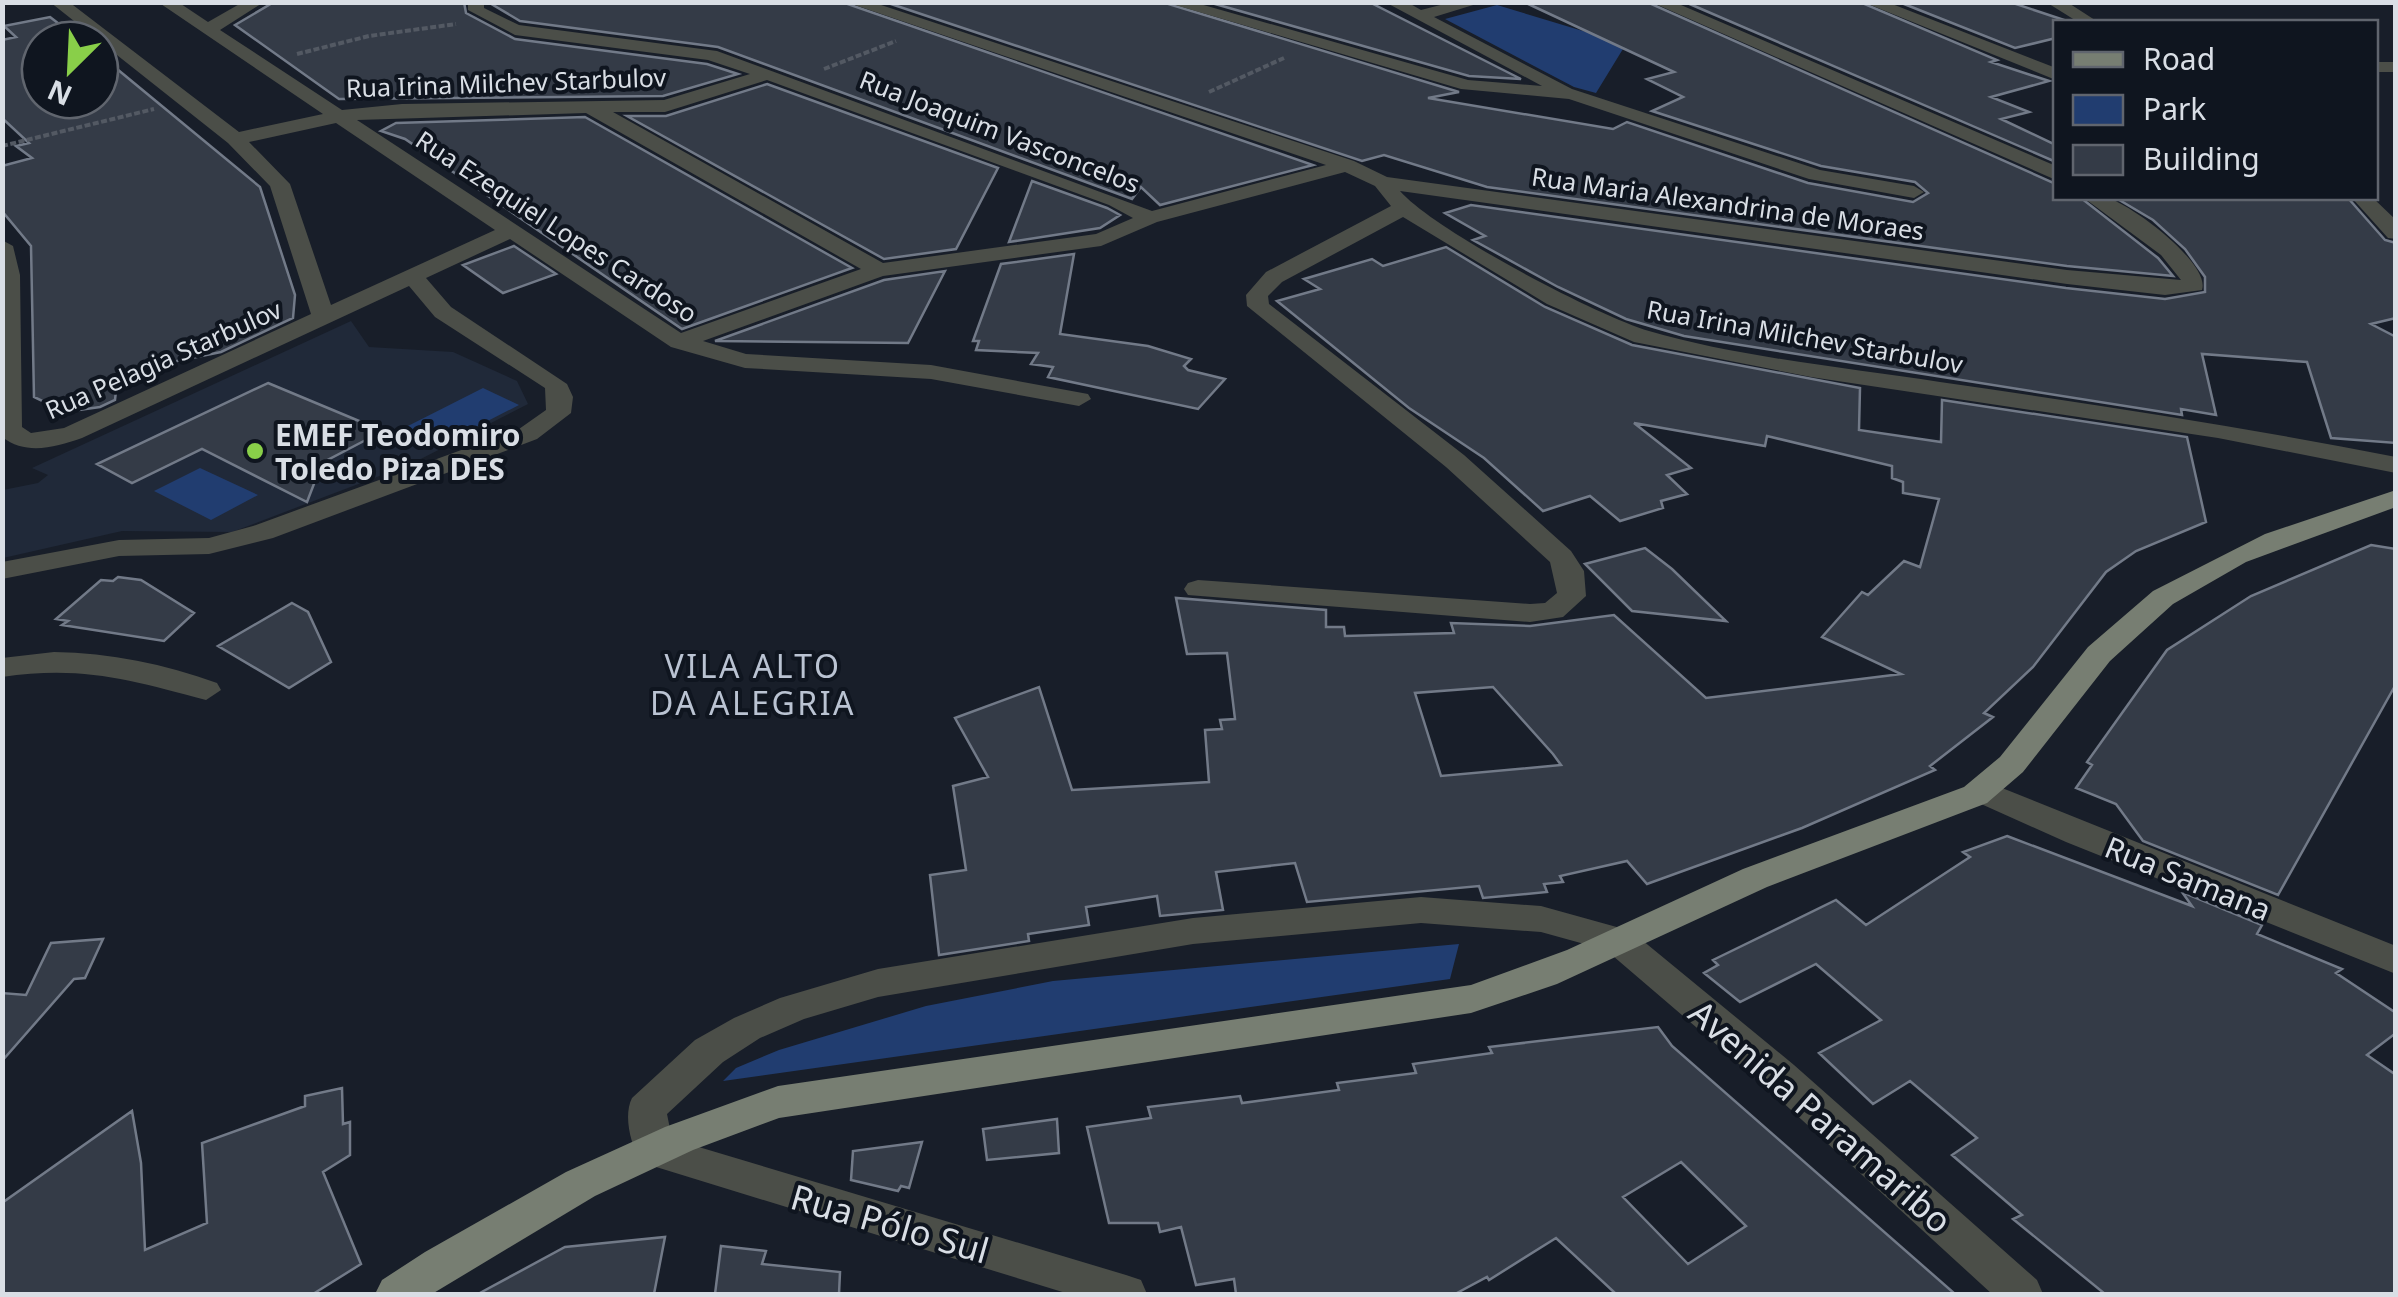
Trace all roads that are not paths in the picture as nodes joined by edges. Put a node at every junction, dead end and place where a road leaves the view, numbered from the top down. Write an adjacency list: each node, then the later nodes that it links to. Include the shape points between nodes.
1 (58, 2): 20 (street)
2 (166, 2): 14 (street, Rua Ezequiel Lopes Cardoso)
3 (256, 2): 14 (street)
4 (476, 2): 15 (street, Rua Irina Milchev Starbulov, via 487,20 544,36 711,55)
5 (854, 2): 21 (street, Rua Irina Milchev Starbulov)
6 (1173, 2): 17 (street, via 1487,89)
7 (1393, 2): 12 (street)
8 (1474, 2): 12 (street)
9 (1659, 2): 22 (street)
10 (1871, 2): 16 (street)
11 (2054, 2): 13 (street)
12 (1420, 15): 17 (street)
13 (2086, 20)
14 (209, 29): 19 (street, Rua Ezequiel Lopes Cardoso)
15 (768, 74): 18 (street, Rua Irina Milchev Starbulov, via 664,106); 28 (street, Rua Joaquim Vasconcelos)
16 (2053, 74)
17 (1572, 94): 24 (street, via 1816,175)
18 (592, 110): 19 (street, Rua Irina Milchev Starbulov); 32 (street)
19 (341, 116): 20 (street, Rua Irina Milchev Starbulov); 29 (street, Rua Ezequiel Lopes Cardoso)
20 (236, 138): 34 (street, via 280,184)
21 (1348, 165): 23 (street, Rua Irina Milchev Starbulov); 28 (street)
22 (2053, 173)
23 (1382, 182): 25 (street, Rua Maria Alexandrina de Moraes, via 2067,277 2194,285 2174,254); 27 (street, Rua Irina Milchev Starbulov)
24 (1914, 192)
25 (2097, 200)
26 (2364, 200): 30 (street)
27 (1404, 208): 37 (street, Rua Irina Milchev Starbulov, via 1555,299 1642,337); 40 (street, via 1274,277 1257,295 1258,306 1455,462 1561,557 1572,596 1553,610 1530,613)
28 (1150, 218): 32 (street, Rua Joaquim Vasconcelos, via 1100,240)
29 (508, 232): 33 (street, Rua Pelagia Starbulov); 35 (street, Rua Ezequiel Lopes Cardoso)
30 (2396, 233)
31 (2, 246): 34 (street, Rua Pelagia Starbulov, via 10,275 9,429 25,441 74,433)
32 (879, 270): 35 (street, Rua Joaquim Vasconcelos)
33 (413, 277): 34 (street, Rua Pelagia Starbulov); 39 (street, via 443,312 555,384 558,413 501,446 235,542 119,548)
34 (324, 318)
35 (679, 342): 36 (street, Rua Ezequiel Lopes Cardoso, via 746,361 931,372)
36 (1079, 400)
37 (2396, 465)
38 (2396, 498): 43 (main road, via 2215,563 2153,602 2098,654)
39 (2, 570)
40 (1198, 588)
41 (2, 668): 42 (street, via 40,660 105,662)
42 (206, 690)
43 (1982, 791): 44 (main road, via 1753,879); 45 (street, Rua Samana)
44 (1618, 940): 46 (main road, via 1569,968 1471,999 845,1089 778,1102); 46 (street, via 1540,919 1421,910 1134,938 891,980 793,1008 709,1051 646,1109); 49 (street, Avenida Paramaribo)
45 (2394, 959)
46 (654, 1150): 47 (main road, via 454,1255); 48 (street, Rua Pólo Sul)
47 (397, 1294)
48 (1126, 1294)
49 (2022, 1294)

